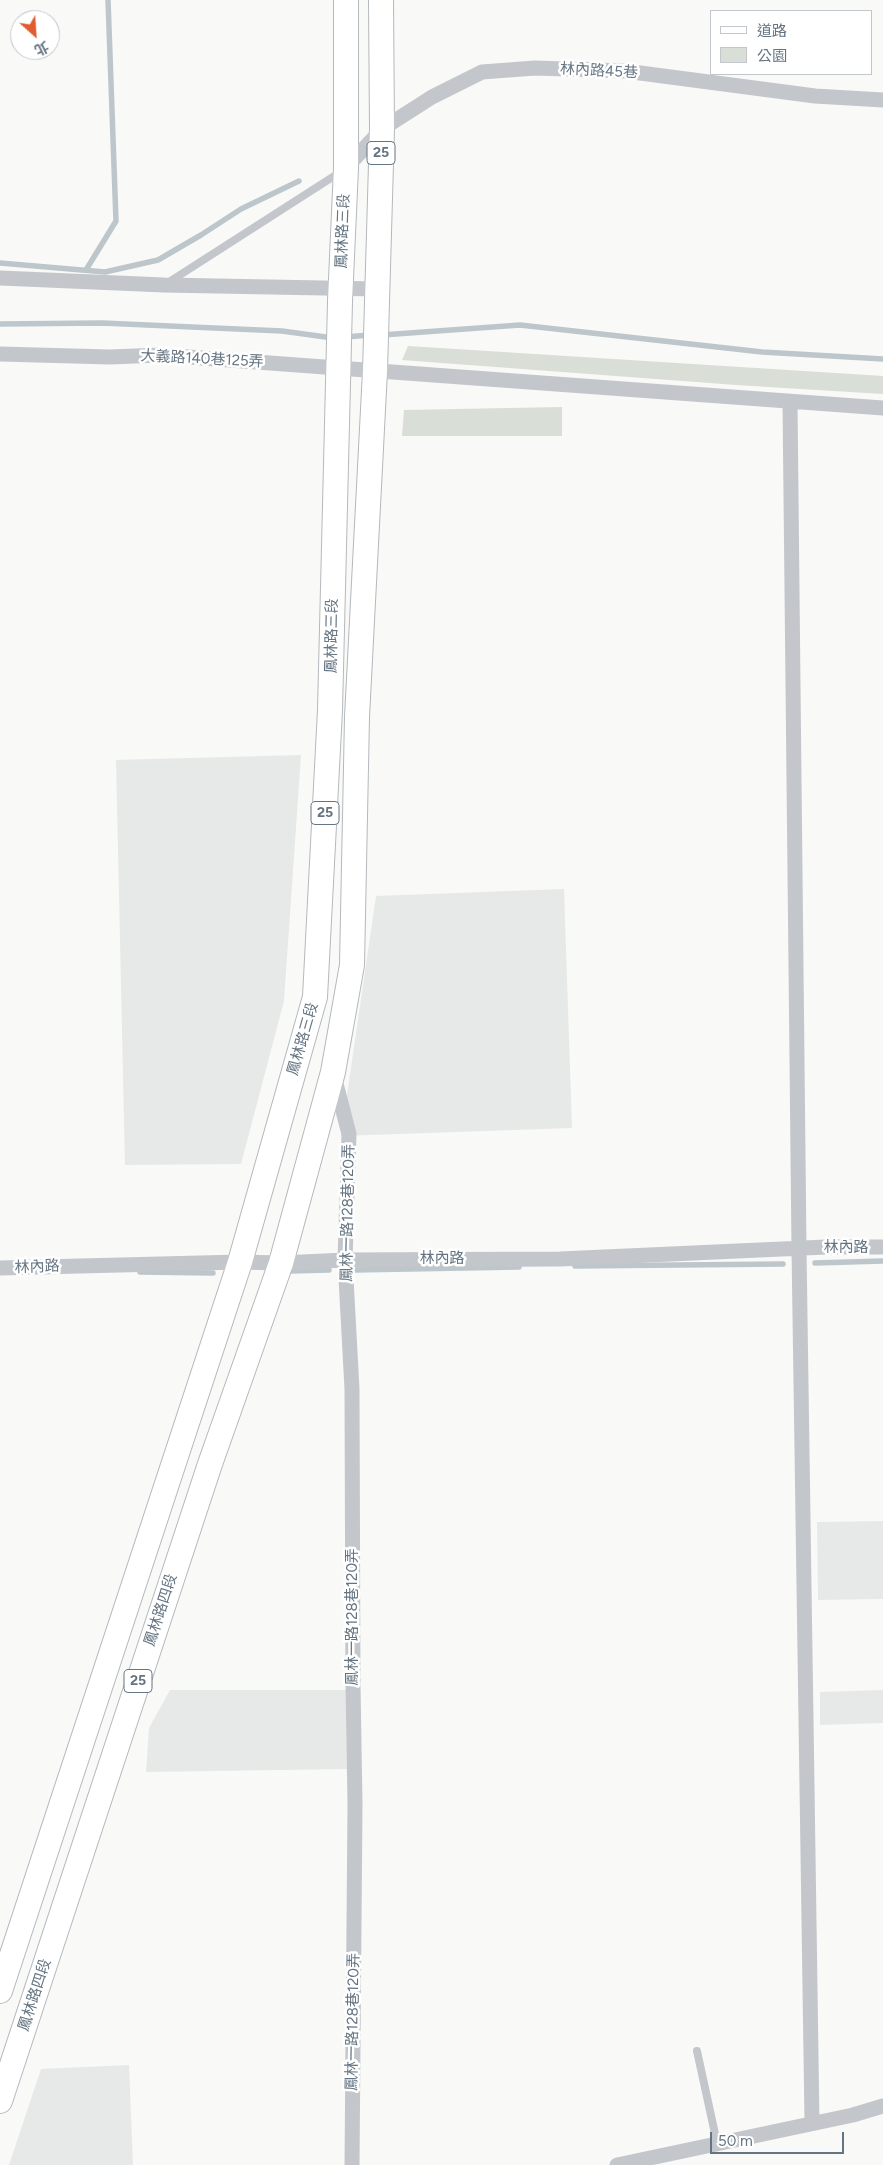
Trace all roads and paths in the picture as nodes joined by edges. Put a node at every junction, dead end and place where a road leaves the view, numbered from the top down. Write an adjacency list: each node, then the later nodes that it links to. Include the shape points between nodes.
1 (346, 0): 5 (main road, 鳳林路三段 / 25)
2 (381, 0): 4 (main road, 鳳林路三段 / 25)
3 (883, 100): 4 (street, 林內路45巷, via 815,96 625,71 535,68 482,72 432,97)
4 (382, 129): 5 (street, 林內路45巷); 9 (main road, 鳳林路三段 / 25)
5 (346, 168): 7 (lane); 8 (main road, 鳳林路三段 / 25)
6 (0, 278): 7 (street)
7 (164, 285): 8 (street)
8 (341, 295): 9 (street); 11 (main road, 鳳林路三段 / 25)
9 (376, 297): 12 (main road, 鳳林路三段 / 25)
10 (0, 354): 11 (street, 大義路140巷125弄)
11 (339, 361): 12 (street, 大義路140巷125弄); 19 (main road, 鳳林路三段 / 25, via 330,710 315,997)
12 (375, 366): 13 (street, 大義路140巷125弄); 15 (main road, 鳳林路三段 / 25, via 357,717 352,965)
13 (790, 402): 14 (street, 大義路140巷125弄); 17 (street)
14 (883, 408)
15 (333, 1072): 18 (street, 鳳林一路128巷120弄, via 349,1134); 20 (main road, 鳳林路三段 / 25)
16 (883, 1247): 17 (street, 林內路)
17 (799, 1248): 18 (street, 林內路, via 560,1259); 26 (street)
18 (345, 1260): 20 (street, 林內路); 28 (street, 鳳林一路128巷120弄, via 352,1399 355,1814)
19 (240, 1262): 20 (street, 林內路); 21 (street, 林內路); 22 (main road, 25)
20 (281, 1263): 24 (main road, 鳳林路四段 / 25, via 210,1464)
21 (0, 1268)
22 (0, 1990)
23 (697, 2051): 27 (lane)
24 (0, 2101)
25 (883, 2106): 26 (street)
26 (812, 2122): 27 (street)
27 (717, 2144): 29 (street)
28 (352, 2165)
29 (617, 2165)

